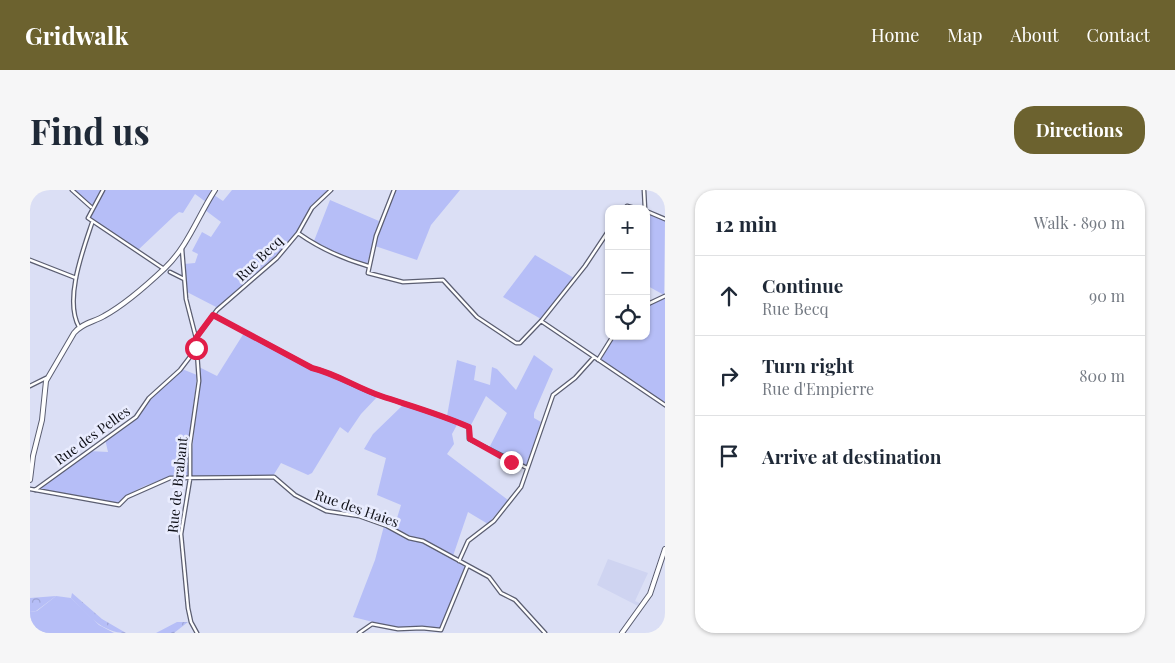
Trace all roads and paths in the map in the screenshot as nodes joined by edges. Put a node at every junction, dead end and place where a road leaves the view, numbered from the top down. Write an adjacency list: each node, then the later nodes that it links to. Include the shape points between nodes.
1 (72, 190): 8 (street)
2 (103, 190): 8 (street)
3 (216, 190): 14 (main road)
4 (331, 190): 12 (street, Rue Becq, via 312,208)
5 (394, 190): 16 (street, via 384,211)
6 (644, 190): 7 (street)
7 (646, 205)
8 (92, 208): 11 (street, via 88,218)
9 (650, 212): 10 (street)
10 (665, 219)
11 (92, 223): 17 (street); 19 (street)
12 (298, 233): 16 (street, via 347,260); 23 (street, Rue Becq, via 277,258)
13 (605, 236): 24 (street)
14 (182, 249): 17 (main road); 20 (street, Rue de Brabant)
15 (30, 260): 19 (street)
16 (368, 266): 24 (street, via 368,273 395,281 443,280 477,317 512,342 520,343)
17 (164, 269): 25 (main road, via 103,317)
18 (170, 272): 20 (street)
19 (76, 278): 25 (street, via 73,316)
20 (184, 279): 26 (street, Rue de Brabant)
21 (665, 296): 22 (street)
22 (650, 303)
23 (213, 315): 26 (street, Rue Becq); 34 (street, via 312,368 469,427 470,439)
24 (541, 321): 29 (street)
25 (79, 327): 31 (main road)
26 (196, 338): 28 (street, Rue de Brabant)
27 (610, 340): 30 (street)
28 (196, 348): 35 (street, Rue de Brabant, via 199,381 190,444); 38 (street, Rue des Pelles, via 180,370 149,398 136,417)
29 (594, 357): 30 (street); 34 (street, via 553,396)
30 (598, 360): 33 (street)
31 (47, 378): 32 (street); 36 (main road)
32 (30, 386)
33 (665, 405)
34 (527, 468): 40 (street, via 520,487 494,521 468,541)
35 (190, 479): 38 (street, Rue des Haies, via 170,478 127,497 119,505); 40 (street, Rue des Haies, via 274,477 295,495 326,510 359,516 387,526); 42 (street, Rue de Brabant, via 181,534 188,608)
36 (30, 480)
37 (30, 489): 38 (street, Rue des Haies)
38 (35, 490)
39 (665, 549): 45 (main road, via 647,600)
40 (460, 561): 41 (street, Rue des Haies)
41 (467, 567): 43 (street, via 441,630 398,629 372,624); 44 (street, Rue des Haies, via 489,577 501,593 515,600)
42 (197, 633)
43 (359, 633)
44 (545, 633)
45 (622, 633)

